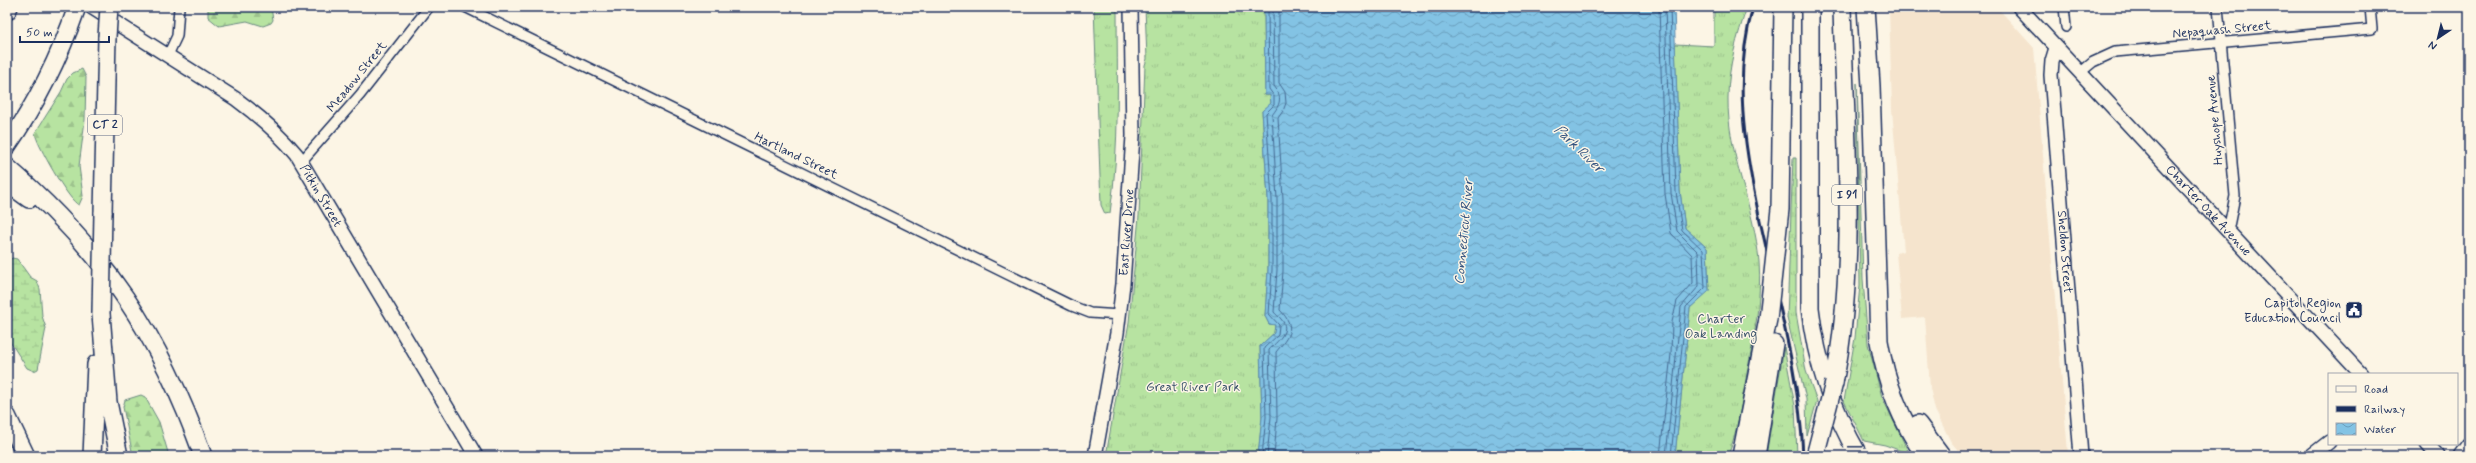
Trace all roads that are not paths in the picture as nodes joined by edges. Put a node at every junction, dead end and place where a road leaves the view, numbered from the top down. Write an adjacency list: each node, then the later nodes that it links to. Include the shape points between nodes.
1 (9, 7): 16 (highway)
2 (91, 7): 21 (street, Pitkin Street)
3 (109, 7): 29 (highway, CT 2, bridge)
4 (179, 7): 21 (street, via 176,36)
5 (429, 7): 24 (street, Meadow Street, via 356,100)
6 (464, 7): 30 (street, Hartland Street, via 1072,306 1090,313)
7 (1131, 7): 30 (street, East River Drive, via 1133,136)
8 (1783, 7): 34 (highway, bridge, via 1780,209 1768,319 1773,334 1774,350)
9 (1810, 7): 48 (highway, via 1808,289 1813,335 1827,389)
10 (1842, 7): 46 (highway, I 91, bridge, via 1848,274 1837,369)
11 (1866, 7): 31 (highway)
12 (2019, 7): 20 (street, Charter Oak Avenue)
13 (2064, 7): 18 (street)
14 (2218, 7): 19 (street, Huyshope Avenue)
15 (2370, 7): 19 (street, Nepaquash Street, via 2372,29)
16 (7, 11)
17 (76, 11): 23 (highway, via 46,80)
18 (2066, 27)
19 (2221, 43): 22 (street, Nepaquash Street, via 2115,52 2093,62); 27 (street, Huyshope Avenue, via 2235,196)
20 (2056, 48): 22 (street, Charter Oak Avenue); 52 (street, Sheldon Street, via 2051,76)
21 (168, 55): 24 (street, Pitkin Street, via 255,113 288,145)
22 (2081, 72): 27 (street, Charter Oak Avenue)
23 (8, 145)
24 (301, 162): 42 (street, Pitkin Street)
25 (7, 167): 28 (highway)
26 (7, 183): 28 (highway)
27 (2228, 230): 32 (street, Charter Oak Avenue)
28 (83, 241): 41 (highway, via 122,289 150,334 172,376)
29 (100, 314): 39 (highway); 40 (highway, CT 2, via 107,396)
30 (1120, 315): 43 (street, East River Drive)
31 (1880, 342): 50 (highway, via 1886,374 1895,400); 51 (highway, via 1888,353 1896,382 1908,407)
32 (2360, 373)
33 (7, 416): 38 (highway)
34 (1754, 430): 44 (highway); 45 (highway)
35 (2328, 443): 53 (street)
36 (2428, 445): 54 (street)
37 (2469, 445): 55 (main road)
38 (26, 456)
39 (92, 456)
40 (119, 456)
41 (203, 456)
42 (476, 456)
43 (1095, 456)
44 (1741, 456)
45 (1756, 456)
46 (1815, 456)
47 (1848, 456): 49 (highway, bridge)
48 (1859, 456)
49 (1863, 456)
50 (1925, 456)
51 (1942, 456)
52 (2081, 456)
53 (2311, 456)
54 (2438, 456)
55 (2461, 456)

